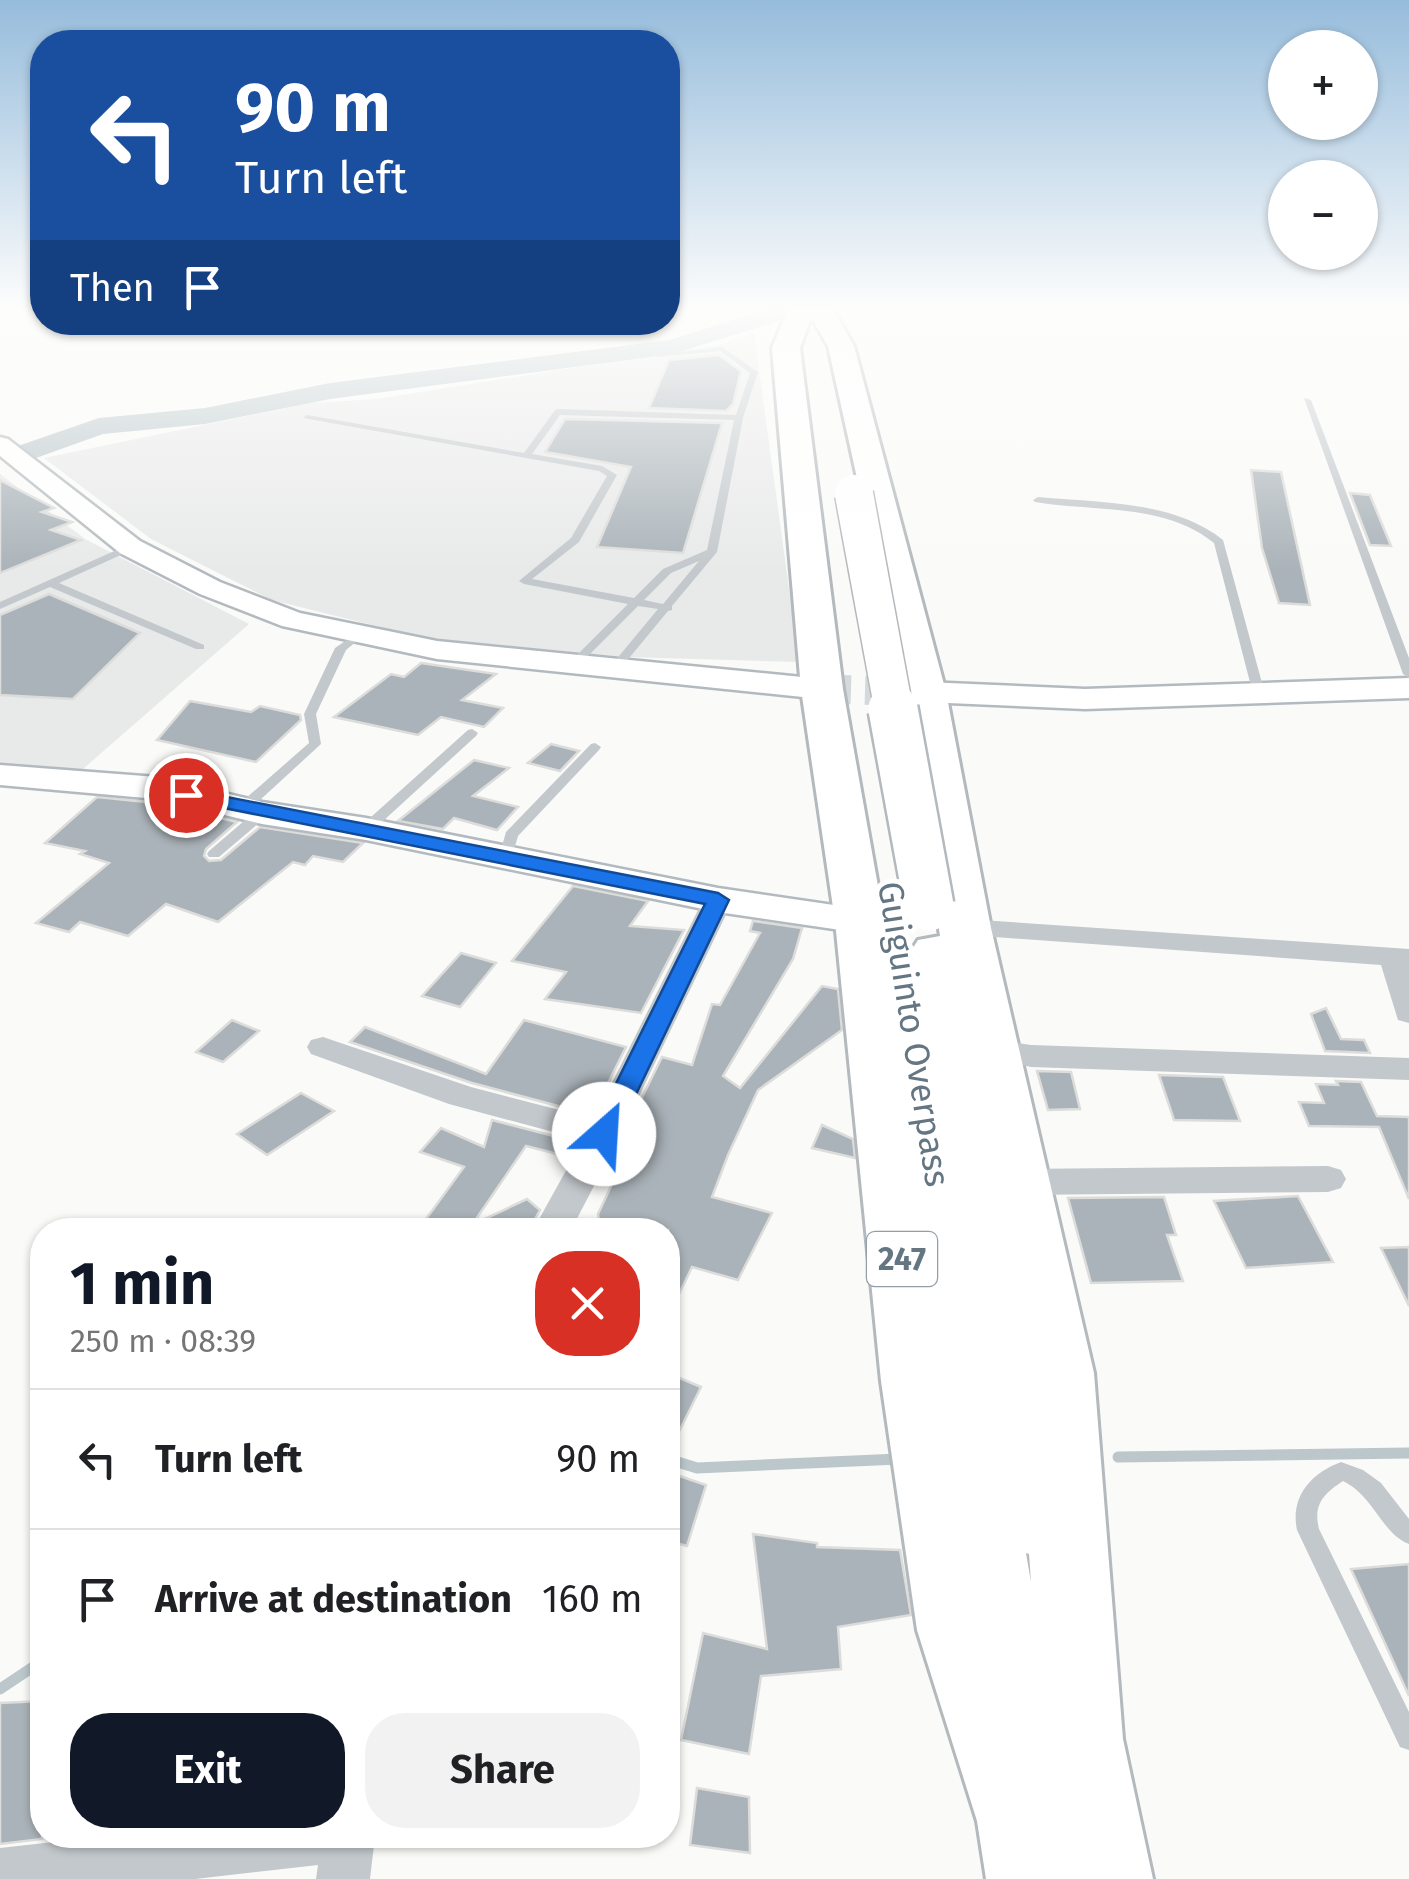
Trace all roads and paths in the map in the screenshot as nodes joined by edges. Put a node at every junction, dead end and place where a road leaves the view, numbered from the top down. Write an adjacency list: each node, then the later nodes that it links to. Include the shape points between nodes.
1 (746, 396): 8 (lane)
2 (791, 396): 25 (highway)
3 (822, 396): 11 (highway, Guiguinto Overpass)
4 (830, 396): 11 (highway, Guiguinto Overpass)
5 (853, 396): 26 (highway)
6 (1307, 400): 23 (lane)
7 (307, 418): 10 (lane)
8 (739, 418): 10 (lane, via 558,412); 14 (lane)
9 (0, 444): 13 (main road)
10 (526, 456): 16 (lane, via 612,475 575,540 524,581)
11 (843, 494): 36 (highway, Guiguinto Overpass, bridge)
12 (1038, 500): 27 (lane, via 1181,519 1210,532 1219,542)
13 (130, 547): 15 (lane); 19 (main road, via 249,604)
14 (712, 552): 16 (lane, via 667,571); 18 (lane)
15 (49, 583): 17 (lane); 20 (lane)
16 (636, 602): 18 (lane); 21 (lane)
17 (0, 606)
18 (668, 608): 22 (lane)
19 (357, 636): 21 (main road); 31 (lane, via 341,648 310,714 315,744)
20 (200, 647)
21 (574, 663): 22 (main road)
22 (616, 667): 25 (main road)
23 (1409, 674)
24 (1409, 688): 27 (main road)
25 (822, 689): 36 (highway, 247)
26 (925, 692): 27 (main road, via 1085,699); 36 (highway, 247)
27 (1259, 694)
28 (472, 733): 32 (lane)
29 (595, 747): 34 (lane, via 511,835)
30 (0, 775): 31 (main road, via 157,788)
31 (252, 811): 32 (main road); 33 (lane)
32 (366, 829): 34 (main road)
33 (214, 854)
34 (505, 860): 35 (main road)
35 (718, 900): 36 (main road); 42 (street)
36 (912, 915): 37 (street); 40 (highway, 247); 47 (highway, Guiguinto Overpass, via 985,1242); 51 (highway, 247, via 916,1381 958,1630)
37 (1401, 957): 38 (street)
38 (1409, 1013)
39 (323, 1047): 42 (street, via 461,1096)
40 (992, 1048): 41 (street, via 1030,1056); 44 (highway, 247)
41 (1409, 1069)
42 (604, 1134): 45 (street)
43 (1328, 1179): 44 (street)
44 (1021, 1182): 47 (highway, 247, via 1058,1373)
45 (558, 1218)
46 (1409, 1534): 48 (lane, via 1362,1477 1341,1470 1308,1500 1308,1530)
47 (1080, 1738): 54 (highway, 247)
48 (1409, 1738)
49 (233, 1848): 52 (street)
50 (347, 1848): 53 (street)
51 (1027, 1850)
52 (0, 1874)
53 (343, 1879)
54 (1107, 1879)

